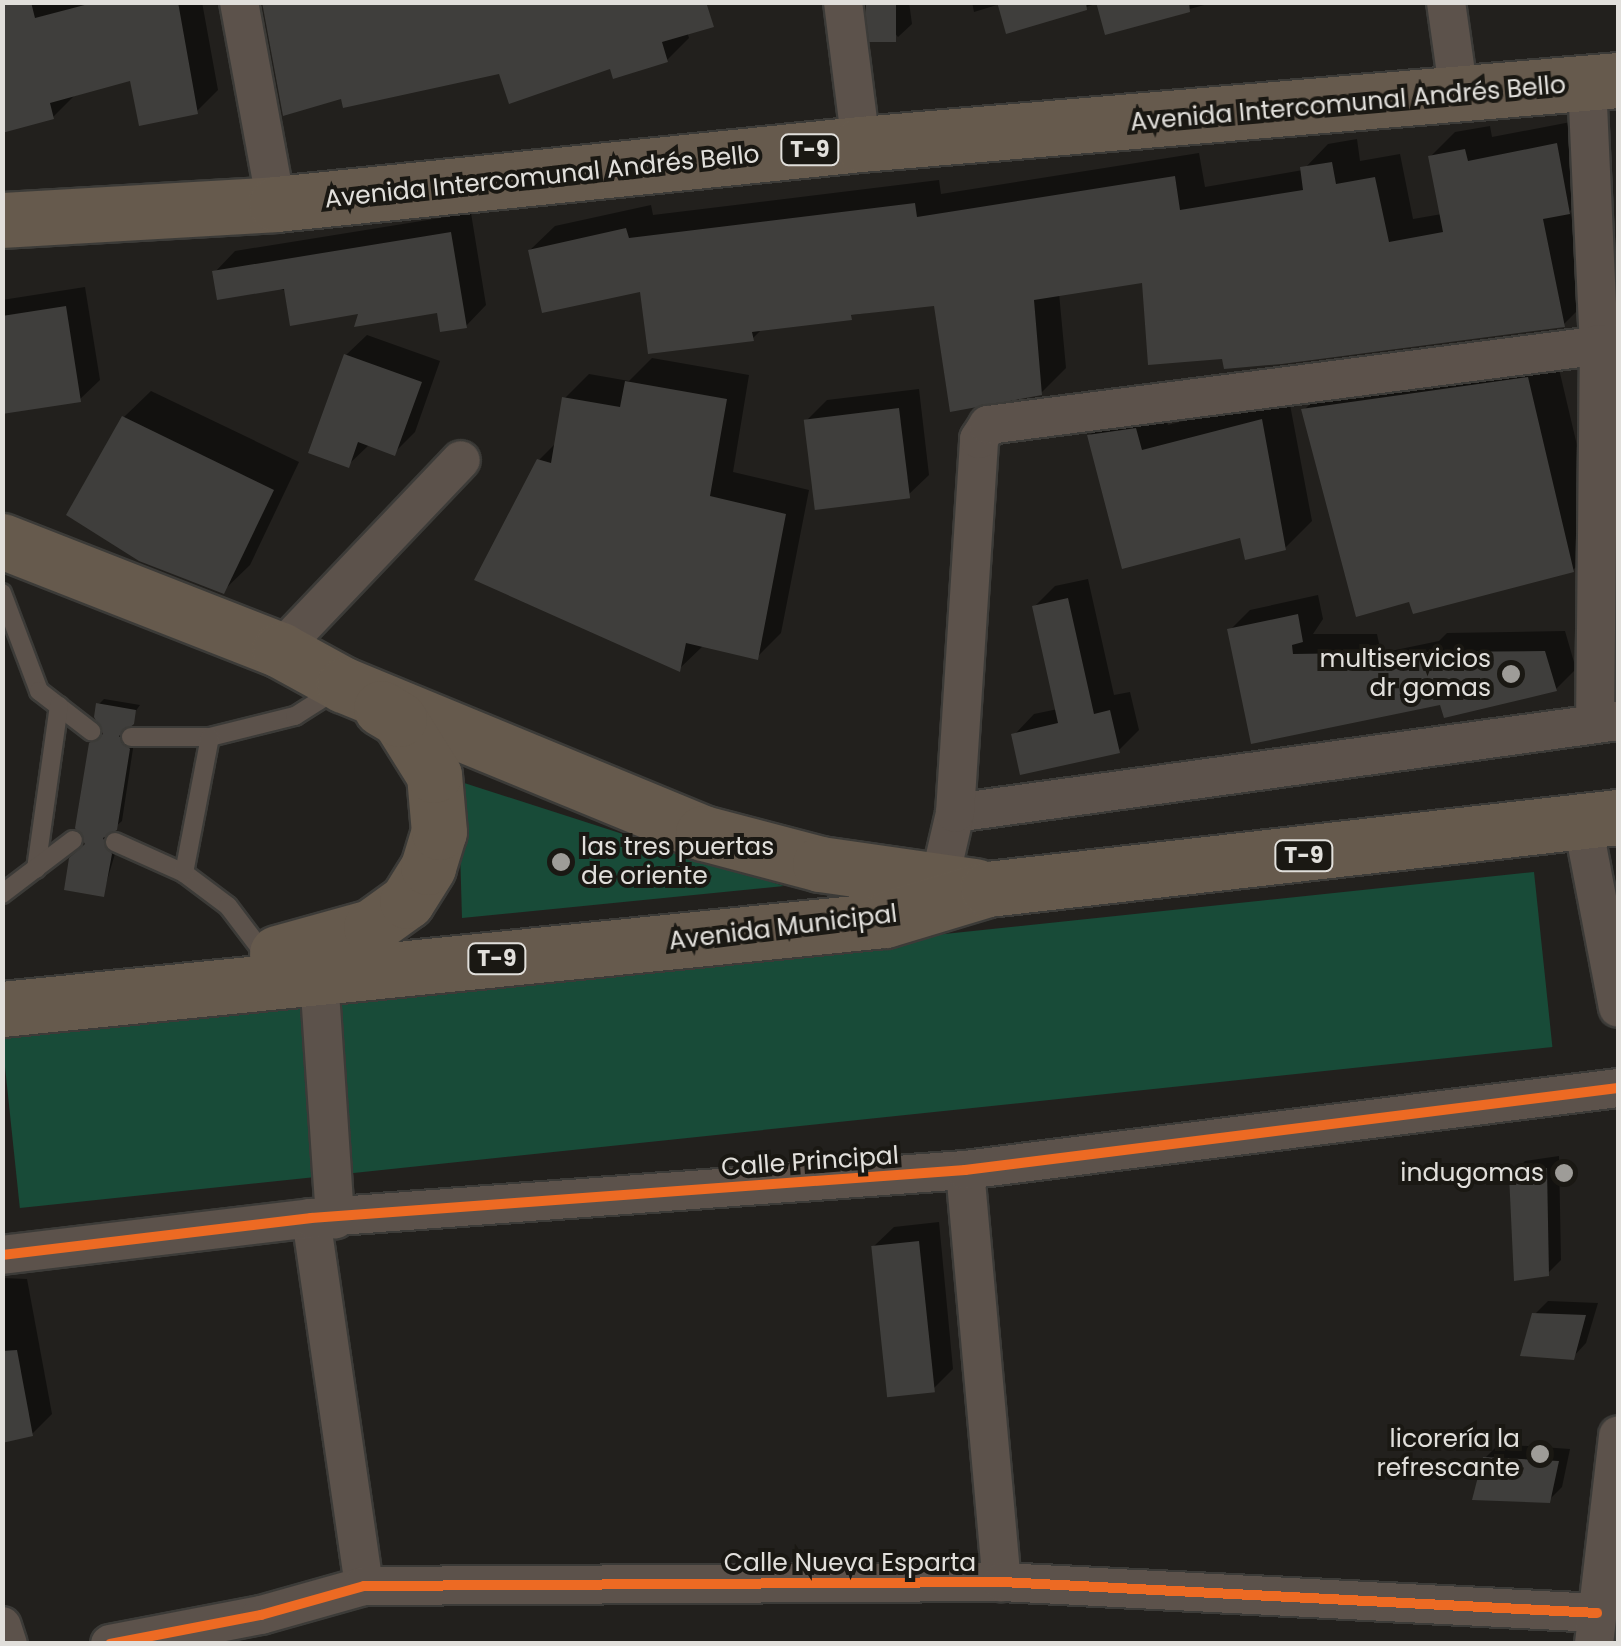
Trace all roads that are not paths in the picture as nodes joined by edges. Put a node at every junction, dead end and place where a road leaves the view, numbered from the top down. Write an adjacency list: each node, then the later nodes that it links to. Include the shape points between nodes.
1 (240, 2): 7 (street)
2 (843, 2): 6 (street)
3 (1446, 2): 5 (street)
4 (1602, 82): 5 (highway, Avenida Intercomunal Andrés Bello / T-9); 10 (street)
5 (1459, 95): 6 (highway, Avenida Intercomunal Andrés Bello / T-9)
6 (862, 144): 7 (highway, Avenida Intercomunal Andrés Bello / T-9)
7 (276, 204): 8 (highway, Avenida Intercomunal Andrés Bello / T-9); 9 (highway, T-9, via 117,237)
8 (2, 220)
9 (2, 248)
10 (1609, 343): 19 (street); 23 (street, via 988,425 979,439)
11 (461, 460): 16 (street)
12 (2, 507): 14 (highway, T-9, via 30,518)
13 (2, 541): 14 (highway, T-9)
14 (84, 571): 16 (highway, T-9)
15 (2, 593): 18 (lane, via 39,691)
16 (280, 650): 17 (highway, T-9)
17 (344, 685): 22 (lane, via 294,716); 29 (highway, T-9, via 703,833 820,864); 31 (highway, T-9, via 399,719 434,775 439,832 407,900 371,927)
18 (59, 706): 20 (lane); 27 (lane)
19 (1607, 722): 23 (street)
20 (92, 731)
21 (132, 737): 22 (lane)
22 (210, 737): 28 (lane)
23 (955, 813): 29 (street)
24 (1600, 818): 29 (highway, Avenida Municipal / T-9); 34 (street)
25 (73, 840): 27 (lane)
26 (115, 842): 28 (lane)
27 (36, 869): 30 (lane)
28 (184, 872): 31 (lane, via 228,906)
29 (964, 883): 32 (highway, Avenida Municipal / T-9, via 885,920)
30 (2, 894)
31 (265, 955): 33 (highway, T-9)
32 (319, 977): 35 (highway, Avenida Municipal / T-9); 38 (street)
33 (2, 980)
34 (1618, 1008)
35 (2, 1009)
36 (1618, 1088): 37 (street, Calle Principal)
37 (965, 1170): 38 (street, Calle Principal); 41 (street)
38 (323, 1219): 39 (street, Calle Principal); 42 (street)
39 (2, 1256)
40 (1618, 1434): 44 (street)
41 (1002, 1582): 42 (street, Calle Nueva Esparta); 44 (street, Calle Nueva Esparta)
42 (364, 1586): 45 (street, Calle Nueva Esparta)
43 (2, 1626): 46 (street)
44 (1596, 1628)
45 (269, 1629): 47 (street, Calle Nueva Esparta)
46 (8, 1644)
47 (110, 1644)

